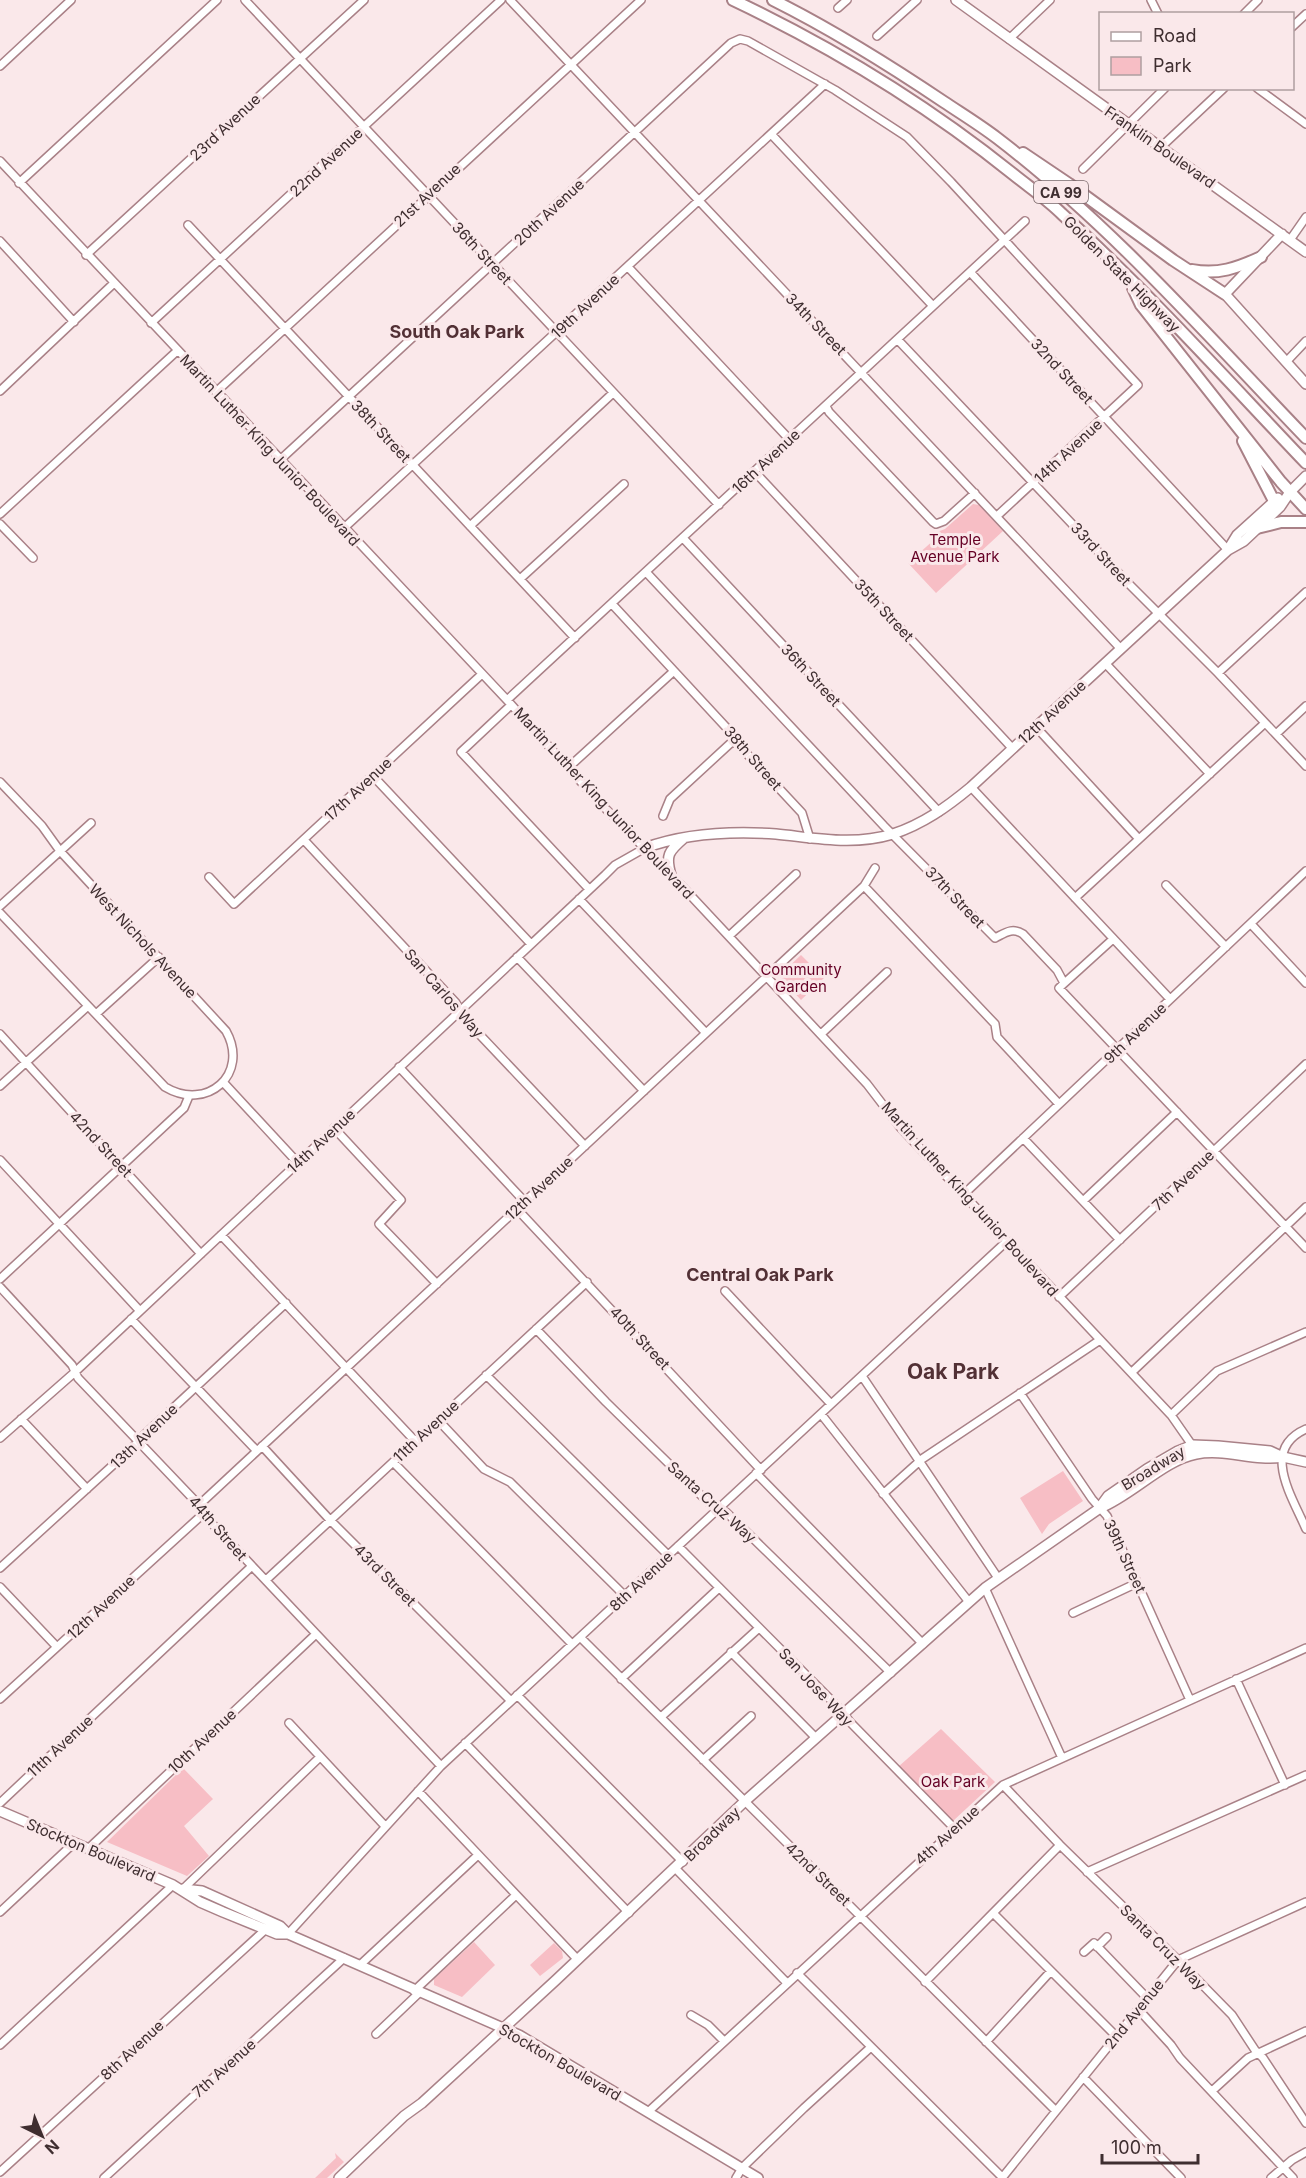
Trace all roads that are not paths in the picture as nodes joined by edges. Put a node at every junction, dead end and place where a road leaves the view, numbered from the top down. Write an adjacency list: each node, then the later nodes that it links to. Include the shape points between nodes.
1 (71, 0): 23 (street)
2 (217, 0): 37 (street)
3 (245, 0): 21 (street, 36th Street)
4 (364, 0): 21 (street, 23rd Avenue)
5 (501, 0): 30 (street, 22nd Avenue)
6 (510, 0): 22 (street, 34th Street)
7 (641, 0): 22 (street, 21st Avenue)
8 (733, 0): 55 (highway, Golden State Highway / CA 99, via 898,90 975,143 1061,213)
9 (773, 0): 33 (highway, Golden State Highway / CA 99, via 886,63)
10 (847, 0): 15 (street)
11 (917, 0): 19 (street)
12 (956, 0): 20 (main road, Franklin Boulevard)
13 (1050, 0): 20 (street)
14 (1258, 0): 16 (street)
15 (838, 8)
16 (1246, 12)
17 (1306, 14): 18 (street)
18 (1294, 26)
19 (877, 36)
20 (1009, 39): 28 (main road, Franklin Boulevard)
21 (300, 58): 30 (street, 36th Street); 48 (street, 23rd Avenue)
22 (571, 64): 31 (street, 34th Street); 38 (street, 21st Avenue)
23 (0, 66)
24 (825, 84): 31 (street, 20th Avenue, via 740,39 731,43); 32 (street, 19th Avenue); 44 (street, via 907,137)
25 (1163, 90): 28 (street)
26 (1222, 90): 34 (street)
27 (1260, 90): 29 (street)
28 (1127, 124): 34 (main road, Franklin Boulevard); 36 (street)
29 (1306, 124)
30 (364, 127): 38 (street, 36th Street); 50 (street, 22nd Avenue)
31 (636, 132): 39 (street, 34th Street); 51 (street, 20th Avenue)
32 (771, 134): 39 (street, 19th Avenue); 58 (street)
33 (997, 138): 53 (highway, via 1069,183); 76 (highway, Golden State Highway / CA 99, via 1136,261)
34 (1161, 147): 43 (main road, Franklin Boulevard)
35 (0, 162): 37 (street, Martin Luther King Junior Boulevard)
36 (1083, 169)
37 (20, 183): 48 (street, Martin Luther King Junior Boulevard)
38 (428, 195): 51 (street, 36th Street); 61 (street, 21st Avenue)
39 (699, 201): 52 (street, 19th Avenue); 67 (street, 34th Street)
40 (1306, 217): 45 (street)
41 (1025, 221): 44 (street, 16th Avenue)
42 (188, 225): 50 (street, 38th Street)
43 (1282, 234): 45 (main road, Franklin Boulevard); 49 (main road)
44 (1005, 240): 54 (street, 16th Avenue); 74 (street, 14th Avenue, via 1138,385)
45 (1290, 240): 47 (main road, Franklin Boulevard)
46 (0, 241): 59 (street)
47 (1306, 252)
48 (86, 255): 56 (street, Martin Luther King Junior Boulevard)
49 (1261, 257): 53 (highway, via 1220,272); 57 (main road)
50 (220, 259): 60 (street, 22nd Avenue); 61 (street, 38th Street)
51 (493, 264): 62 (street, 36th Street); 72 (street, 20th Avenue)
52 (628, 267): 62 (street, 19th Avenue); 77 (street)
53 (1187, 269): 57 (highway)
54 (970, 272): 58 (street, 16th Avenue); 74 (street, 32nd Street)
55 (1130, 280): 75 (highway, via 1141,305); 79 (highway, Golden State Highway / CA 99)
56 (113, 284): 59 (street); 60 (street, Martin Luther King Junior Boulevard)
57 (1225, 294): 66 (main road)
58 (933, 306): 63 (street, 16th Avenue)
59 (74, 322): 69 (street)
60 (151, 324): 65 (street, Martin Luther King Junior Boulevard)
61 (285, 328): 70 (street, 21st Avenue); 72 (street, 38th Street)
62 (556, 332): 71 (street, 36th Street); 80 (street, 19th Avenue)
63 (898, 340): 67 (street, 16th Avenue); 83 (street, 33rd Street)
64 (1306, 341): 66 (street)
65 (177, 351): 70 (street, Martin Luther King Junior Boulevard); 90 (street)
66 (1286, 362): 68 (main road)
67 (862, 372): 73 (street, 16th Avenue); 86 (street, 34th Street)
68 (1306, 384)
69 (1, 387)
70 (216, 392): 78 (street, Martin Luther King Junior Boulevard)
71 (613, 393): 88 (street, 36th Street); 94 (street)
72 (349, 397): 78 (street, 20th Avenue); 80 (street, 38th Street)
73 (826, 406): 77 (street, 16th Avenue); 86 (street, via 936,524)
74 (1105, 417): 83 (street, 14th Avenue); 98 (street, 32nd Street)
75 (1230, 417): 85 (highway); 87 (highway)
76 (1306, 438)
77 (790, 440): 81 (street, 16th Avenue)
78 (280, 460): 95 (street, Martin Luther King Junior Boulevard)
79 (1306, 463)
80 (413, 465): 94 (street, 38th Street); 95 (street, 19th Avenue)
81 (755, 472): 88 (street, 16th Avenue); 117 (street, 35th Street)
82 (1306, 476): 85 (main road, 12th Avenue)
83 (1034, 482): 91 (street, 14th Avenue); 104 (street, 33rd Street)
84 (624, 484): 101 (street)
85 (1292, 489): 87 (main road, 12th Avenue); 89 (highway); 96 (main road, 12th Avenue, via 1280,507)
86 (975, 493): 91 (street, 34th Street)
87 (1274, 501): 98 (main road, 12th Avenue, via 1237,535)
88 (719, 505): 97 (street, 16th Avenue)
89 (1306, 509)
90 (0, 514)
91 (997, 516): 106 (street, 34th Street)
92 (1306, 522): 96 (highway, via 1281,522)
93 (0, 524): 99 (street)
94 (470, 526): 101 (street, 38th Street)
95 (344, 528): 110 (street, Martin Luther King Junior Boulevard)
96 (1257, 528): 98 (main road, 12th Avenue)
97 (683, 538): 100 (street, 16th Avenue); 124 (street, 36th Street)
98 (1228, 550): 104 (main road, 12th Avenue)
99 (33, 558)
100 (646, 572): 103 (street, 16th Avenue); 127 (street, 37th Street)
101 (520, 579): 105 (street, 38th Street)
102 (1306, 592): 109 (street)
103 (612, 604): 105 (street, 16th Avenue); 108 (street, 38th Street)
104 (1159, 613): 106 (main road, 12th Avenue); 109 (street, 33rd Street)
105 (575, 638): 111 (street, 16th Avenue)
106 (1121, 649): 107 (main road, 12th Avenue)
107 (1106, 663): 114 (main road, 12th Avenue); 120 (street)
108 (674, 670): 116 (street, 38th Street); 119 (street)
109 (1218, 673): 113 (street, 33rd Street)
110 (482, 674): 111 (street, Martin Luther King Junior Boulevard); 121 (street, 17th Avenue)
111 (509, 703): 119 (street, Martin Luther King Junior Boulevard); 141 (street, 16th Avenue, via 461,752)
112 (1306, 706): 115 (street)
113 (1265, 723): 115 (street, 33rd Street); 120 (street)
114 (1036, 727): 117 (main road, 12th Avenue); 130 (street)
115 (1276, 734): 118 (street, 33rd Street)
116 (734, 740): 125 (street, via 670,799); 129 (street, 38th Street, via 802,813)
117 (1013, 749): 123 (main road, 12th Avenue)
118 (1306, 766)
119 (569, 767): 132 (street, Martin Luther King Junior Boulevard)
120 (1210, 774): 130 (street)
121 (373, 776): 131 (street, 17th Avenue); 149 (street)
122 (0, 782): 133 (street, West Nichols Avenue)
123 (971, 787): 124 (main road, 12th Avenue); 142 (street)
124 (939, 812): 127 (main road, 12th Avenue)
125 (663, 816)
126 (91, 823): 133 (street)
127 (893, 834): 129 (main road, 12th Avenue, via 857,840); 156 (street, 37th Street, via 995,939 1014,930 1023,934 1057,970)
128 (684, 838): 129 (main road, 12th Avenue, via 755,833); 132 (main road, 12th Avenue); 137 (main road, via 669,854)
129 (810, 839)
130 (1139, 839): 142 (street)
131 (304, 840): 138 (street, 17th Avenue, via 234,904); 159 (street, San Carlos Way, via 456,1003)
132 (645, 848): 137 (street, Martin Luther King Junior Boulevard); 141 (street, 14th Avenue, via 615,866)
133 (60, 851): 144 (street); 151 (street, West Nichols Avenue)
134 (875, 868): 140 (street, 12th Avenue)
135 (1306, 871): 146 (street, 9th Avenue)
136 (796, 874): 147 (street)
137 (671, 875): 147 (street, Martin Luther King Junior Boulevard)
138 (209, 877)
139 (1166, 885): 150 (street)
140 (864, 886): 154 (street, 12th Avenue); 172 (street, via 995,1024 997,1038)
141 (590, 889): 143 (street, 14th Avenue)
142 (1075, 898): 148 (street)
143 (579, 899): 149 (street, 14th Avenue); 161 (street)
144 (0, 906)
145 (0, 913): 158 (street)
146 (1251, 924): 150 (street, 9th Avenue); 155 (street)
147 (729, 936): 154 (street, Martin Luther King Junior Boulevard)
148 (1113, 939): 156 (street); 157 (street)
149 (531, 944): 152 (street, 14th Avenue)
150 (1226, 947): 157 (street, 9th Avenue)
151 (159, 957): 160 (street); 168 (street, West Nichols Avenue, via 229,1036 232,1061)
152 (517, 957): 159 (street, 14th Avenue); 170 (street)
153 (887, 972): 163 (street)
154 (767, 977): 161 (street, 12th Avenue); 163 (street, Martin Luther King Junior Boulevard)
155 (1306, 983)
156 (1064, 984): 164 (street, 37th Street, via 1059,988)
157 (1170, 999): 164 (street, 9th Avenue)
158 (88, 1006): 160 (street); 165 (street)
159 (459, 1011): 167 (street, 14th Avenue); 176 (street, San Carlos Way)
160 (96, 1014): 171 (street, via 160,1082)
161 (706, 1033): 170 (street, 12th Avenue)
162 (0, 1034): 165 (street, 42nd Street)
163 (821, 1034): 181 (street, Martin Luther King Junior Boulevard, via 900,1127)
164 (1118, 1049): 172 (street, 9th Avenue); 173 (street, 37th Street)
165 (26, 1062): 169 (street); 180 (street, 42nd Street)
166 (1306, 1064): 177 (street, 7th Avenue)
167 (399, 1067): 174 (street, 14th Avenue); 183 (street)
168 (223, 1082): 171 (street, via 204,1094); 179 (street)
169 (0, 1086)
170 (644, 1091): 176 (street, 12th Avenue)
171 (189, 1096): 180 (street, via 184,1108)
172 (1059, 1104): 175 (street, 9th Avenue)
173 (1177, 1112): 177 (street, 37th Street); 182 (street)
174 (334, 1128): 179 (street, 14th Avenue); 195 (street, via 401,1200 379,1224)
175 (1023, 1138): 181 (street, 9th Avenue); 182 (street)
176 (585, 1146): 183 (street, 12th Avenue)
177 (1214, 1151): 187 (street, 37th Street); 189 (street, 7th Avenue)
178 (0, 1160): 186 (street)
179 (298, 1163): 188 (street, 14th Avenue)
180 (122, 1166): 186 (street); 192 (street, 42nd Street)
181 (964, 1194): 190 (street, Martin Luther King Junior Boulevard)
182 (1083, 1201): 189 (street)
183 (525, 1202): 185 (street, 12th Avenue)
184 (1306, 1207): 187 (street)
185 (517, 1209): 194 (street, 40th Street); 195 (street, 12th Avenue)
186 (59, 1224): 193 (street); 200 (street)
187 (1286, 1227): 191 (street, 37th Street); 207 (street)
188 (221, 1234): 192 (street, 14th Avenue); 199 (street)
189 (1120, 1240): 198 (street, 7th Avenue)
190 (1007, 1241): 198 (street, Martin Luther King Junior Boulevard); 209 (street, 8th Avenue)
191 (1306, 1248)
192 (201, 1254): 200 (street, 14th Avenue)
193 (0, 1279)
194 (587, 1282): 202 (street, 11th Avenue); 227 (street, 40th Street)
195 (437, 1284): 205 (street, 12th Avenue)
196 (0, 1287): 206 (street, 44th Street)
197 (725, 1292): 212 (street)
198 (1059, 1297): 204 (street, Martin Luther King Junior Boulevard)
199 (286, 1303): 205 (street); 210 (street, 13th Avenue)
200 (140, 1311): 201 (street, 14th Avenue)
201 (131, 1319): 206 (street, 14th Avenue); 210 (street, 43rd Street)
202 (536, 1329): 208 (street, 11th Avenue); 232 (street, Santa Cruz Way)
203 (1306, 1332): 214 (street, via 1217,1371)
204 (1100, 1340): 207 (street, Martin Luther King Junior Boulevard); 211 (street)
205 (347, 1368): 220 (street); 221 (street, 12th Avenue)
206 (75, 1372): 215 (street, 14th Avenue); 219 (street, 44th Street)
207 (1132, 1372): 214 (street, Martin Luther King Junior Boulevard)
208 (486, 1375): 216 (street, 11th Avenue); 237 (street)
209 (862, 1376): 212 (street, 8th Avenue); 225 (street)
210 (196, 1387): 219 (street, 13th Avenue); 221 (street, 43rd Street)
211 (1020, 1393): 225 (street); 231 (street, 39th Street)
212 (831, 1404): 213 (street, 8th Avenue)
213 (820, 1414): 227 (street, 8th Avenue); 229 (street)
214 (1171, 1415): 222 (street, Martin Luther King Junior Boulevard)
215 (21, 1419): 218 (street, 14th Avenue); 228 (street)
216 (438, 1420): 220 (street, 11th Avenue); 246 (street, via 484,1469 510,1482)
217 (1306, 1429): 223 (street, via 1286,1442)
218 (0, 1437)
219 (138, 1441): 228 (street, 13th Avenue); 230 (street, 44th Street)
220 (416, 1441): 224 (street, 11th Avenue)
221 (259, 1449): 230 (street, 12th Avenue); 234 (street, 43rd Street)
222 (1194, 1450): 223 (main road, Broadway, via 1218,1446 1270,1450); 231 (main road, Broadway, via 1178,1451 1138,1475 1108,1496)
223 (1283, 1457): 226 (main road, Broadway); 235 (street, via 1281,1472)
224 (393, 1462): 234 (street, 11th Avenue); 252 (street)
225 (919, 1462): 229 (street); 240 (street)
226 (1306, 1462)
227 (758, 1471): 232 (street, 8th Avenue); 253 (street, 40th Street)
228 (87, 1489): 239 (street, 13th Avenue)
229 (883, 1494): 247 (street)
230 (199, 1505): 233 (street, 44th Street)
231 (1100, 1508): 240 (main road, Broadway); 242 (street, 39th Street)
232 (719, 1509): 236 (street, 8th Avenue); 257 (street, Santa Cruz Way)
233 (203, 1514): 238 (street, 44th Street); 254 (street, 12th Avenue)
234 (330, 1520): 241 (street, 11th Avenue); 260 (street, 43rd Street)
235 (1306, 1528)
236 (678, 1546): 237 (street, 8th Avenue); 244 (street, San Jose Way)
237 (668, 1555): 246 (street, 8th Avenue)
238 (252, 1566): 241 (street, 44th Street); 278 (street, 11th Avenue)
239 (0, 1568)
240 (998, 1578): 245 (main road, Broadway)
241 (266, 1580): 250 (street, 44th Street)
242 (1137, 1583): 248 (street); 262 (street, 39th Street)
243 (0, 1587): 254 (street)
244 (719, 1588): 249 (street, San Jose Way); 258 (street)
245 (985, 1588): 247 (main road, Broadway); 270 (street)
246 (625, 1596): 251 (street, 8th Avenue)
247 (969, 1602): 253 (main road, Broadway)
248 (1073, 1613)
249 (759, 1628): 256 (street); 263 (street, San Jose Way)
250 (316, 1634): 272 (street, 44th Street); 284 (street, 10th Avenue)
251 (580, 1637): 252 (street, 8th Avenue); 258 (street, 42nd Street)
252 (572, 1644): 260 (street, 8th Avenue)
253 (923, 1644): 257 (main road, Broadway)
254 (57, 1647): 261 (street, 12th Avenue)
255 (1306, 1648): 259 (street, 4th Avenue)
256 (731, 1652): 265 (street); 267 (street)
257 (891, 1673): 263 (main road, Broadway)
258 (621, 1679): 265 (street, 42nd Street)
259 (1236, 1679): 262 (street, 4th Avenue); 275 (street)
260 (514, 1698): 268 (street, 8th Avenue); 286 (street, 43rd Street)
261 (0, 1699)
262 (1190, 1700): 270 (street, 4th Avenue)
263 (844, 1714): 267 (main road, Broadway); 281 (street, San Jose Way)
264 (750, 1716): 271 (street)
265 (661, 1717): 271 (street, 42nd Street)
266 (289, 1724): 269 (street)
267 (816, 1738): 277 (main road, Broadway)
268 (465, 1743): 272 (street, 8th Avenue); 293 (street)
269 (320, 1757): 280 (street); 289 (street)
270 (1062, 1758): 274 (street, 4th Avenue)
271 (703, 1760): 277 (street, 42nd Street)
272 (441, 1766): 276 (street, 8th Avenue)
273 (1306, 1775): 275 (street)
274 (1003, 1785): 281 (street, 4th Avenue); 283 (street, Santa Cruz Way)
275 (1285, 1785): 287 (street)
276 (418, 1791): 280 (street, 8th Avenue); 285 (street)
277 (744, 1802): 286 (main road, Broadway); 295 (street, 42nd Street)
278 (0, 1803)
279 (0, 1811): 282 (main road, Stockton Boulevard)
280 (385, 1826): 297 (street, 8th Avenue)
281 (954, 1828): 295 (street, 4th Avenue)
282 (74, 1843): 284 (main road, Stockton Boulevard); 292 (street)
283 (1060, 1845): 287 (street, Santa Cruz Way); 294 (street)
284 (88, 1849): 288 (main road, Stockton Boulevard)
285 (478, 1855): 290 (street); 304 (street)
286 (679, 1865): 293 (main road, Broadway); 308 (street, 43rd Street)
287 (1087, 1872): 302 (street, Santa Cruz Way)
288 (173, 1885): 289 (main road, Stockton Boulevard); 319 (street)
289 (183, 1889): 296 (main road, Stockton Boulevard, via 200,1902); 297 (main road, Stockton Boulevard, via 202,1891 280,1926)
290 (516, 1895): 303 (street); 309 (street)
291 (1306, 1902): 302 (street, 2nd Avenue)
292 (0, 1912)
293 (629, 1912): 303 (main road, Broadway)
294 (993, 1913): 305 (street); 307 (street)
295 (859, 1916): 306 (street, 4th Avenue); 307 (street, 42nd Street)
296 (266, 1929): 297 (main road, Stockton Boulevard); 330 (street, 8th Avenue)
297 (288, 1934): 301 (main road, Stockton Boulevard)
298 (1107, 1936): 299 (street)
299 (1097, 1947): 300 (street, via 1094,1943); 310 (street)
300 (1084, 1952)
301 (344, 1958): 304 (main road, Stockton Boulevard); 331 (street, 7th Avenue)
302 (1178, 1959): 310 (street, 2nd Avenue); 321 (street, Santa Cruz Way, via 1232,2015)
303 (578, 1960): 313 (main road, Broadway)
304 (360, 1965): 309 (main road, Stockton Boulevard)
305 (1051, 1971): 316 (street); 318 (street)
306 (797, 1973): 308 (street, 4th Avenue); 320 (street)
307 (925, 1982): 318 (street, 42nd Street)
308 (787, 1983): 317 (street, 4th Avenue)
309 (417, 1991): 313 (main road, Stockton Boulevard); 315 (street)
310 (1147, 1998): 311 (street, 2nd Avenue)
311 (1138, 2009): 316 (street, 2nd Avenue); 323 (street)
312 (691, 2015): 317 (street)
313 (504, 2028): 325 (main road, Stockton Boulevard); 332 (main road, Broadway)
314 (1306, 2031): 321 (street)
315 (376, 2034)
316 (1116, 2036): 322 (street, 2nd Avenue)
317 (724, 2041): 325 (street, 4th Avenue)
318 (986, 2042): 324 (street, 42nd Street)
319 (0, 2045)
320 (871, 2047): 329 (street); 335 (street)
321 (1257, 2052): 323 (street); 326 (street, Santa Cruz Way)
322 (1083, 2077): 324 (street, 2nd Avenue); 336 (street)
323 (1212, 2091): 328 (street)
324 (1056, 2111): 335 (street, 2nd Avenue)
325 (648, 2112): 329 (main road, Stockton Boulevard)
326 (1306, 2123)
327 (1306, 2152): 328 (street)
328 (1284, 2166): 337 (street); 338 (street)
329 (742, 2168): 333 (street); 334 (main road, Stockton Boulevard)
330 (0, 2172)
331 (104, 2178)
332 (339, 2178)
333 (736, 2178)
334 (758, 2178)
335 (1003, 2178)
336 (1181, 2178)
337 (1271, 2178)
338 (1293, 2178)

